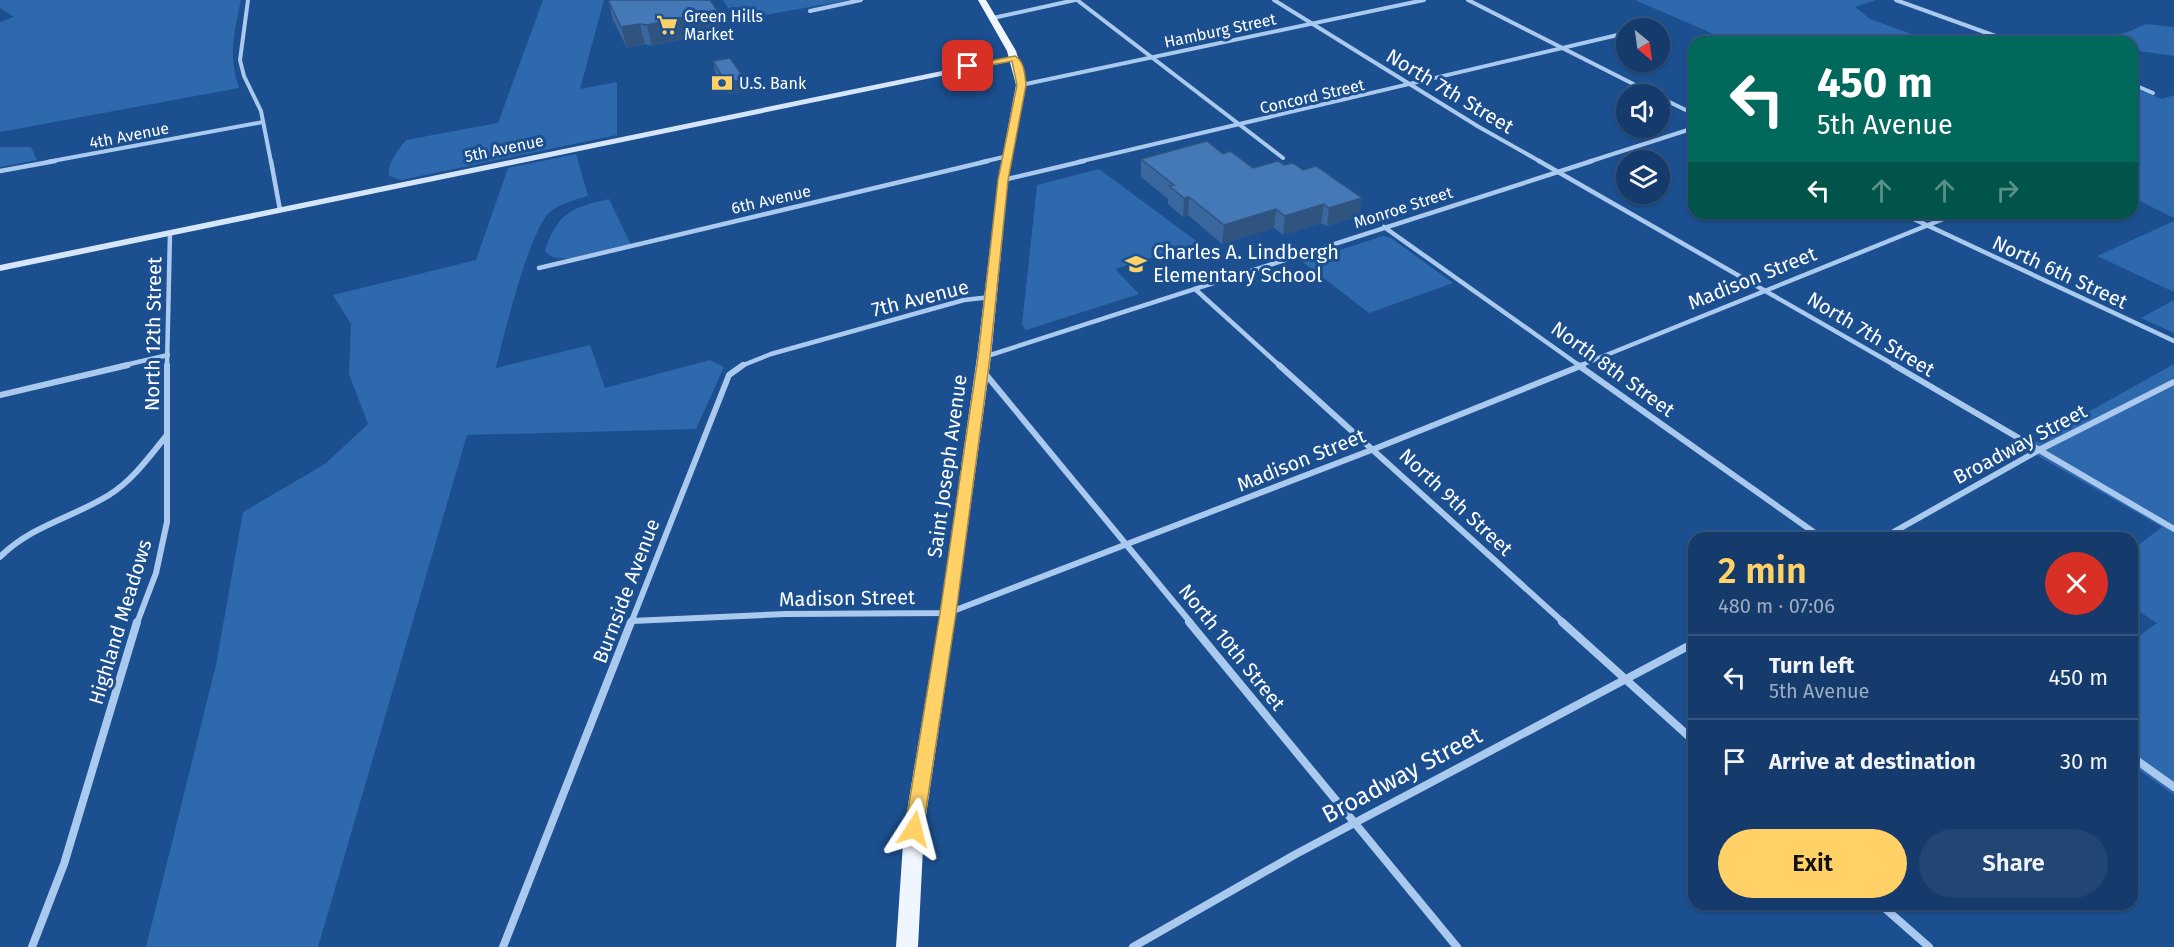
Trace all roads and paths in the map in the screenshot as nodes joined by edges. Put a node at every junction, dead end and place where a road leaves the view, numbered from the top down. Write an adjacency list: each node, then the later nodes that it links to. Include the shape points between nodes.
1 (248, 0): 24 (street, via 240,60)
2 (861, 0): 9 (street)
3 (982, 0): 10 (main road, Saint Joseph Avenue)
4 (1076, 0): 10 (street); 15 (street)
5 (1274, 0): 11 (street, North 7th Street)
6 (1424, 0): 11 (street, Hamburg Street)
7 (1468, 0): 14 (street)
8 (1896, 0): 13 (street)
9 (810, 11)
10 (993, 18): 16 (main road, Saint Joseph Avenue)
11 (1311, 23): 15 (street, Hamburg Street); 19 (street, North 7th Street)
12 (1616, 35): 14 (street, Concord Street)
13 (1995, 36)
14 (1560, 48): 17 (street); 19 (street, Concord Street)
15 (1152, 57): 18 (street, Hamburg Street); 25 (street)
16 (1015, 58): 18 (main road, Saint Joseph Avenue); 32 (street, 5th Avenue)
17 (1633, 84)
18 (1021, 85): 27 (main road, Saint Joseph Avenue)
19 (1409, 85): 25 (street, Concord Street); 30 (street, North 7th Street)
20 (2138, 87): 21 (street)
21 (2153, 93)
22 (1670, 102): 23 (street)
23 (1688, 111)
24 (263, 122): 29 (street, 4th Avenue); 32 (street)
25 (1240, 125): 28 (street); 31 (street, Concord Street)
26 (1688, 130): 30 (street, Monroe Street)
27 (1008, 156): 31 (main road, Saint Joseph Avenue); 39 (street, 6th Avenue)
28 (1283, 158)
29 (0, 171)
30 (1558, 171): 36 (street, Monroe Street); 41 (street, North 7th Street)
31 (1003, 180): 42 (main road, Saint Joseph Avenue)
32 (280, 210): 37 (street, 5th Avenue)
33 (1914, 219): 35 (street, North 6th Street)
34 (1942, 219): 35 (street, Madison Street)
35 (1927, 225): 41 (street, Madison Street); 44 (street, North 6th Street)
36 (1384, 227): 40 (street, Monroe Street); 47 (street, North 8th Street)
37 (170, 233): 38 (street, 5th Avenue); 45 (street, North 12th Street)
38 (0, 268)
39 (539, 268)
40 (1195, 289): 46 (street, Monroe Street); 51 (street, North 9th Street)
41 (1766, 290): 47 (street, Madison Street); 52 (street, North 7th Street)
42 (991, 297): 43 (street, 7th Avenue, via 964,300); 46 (main road, Saint Joseph Avenue)
43 (857, 330): 59 (street, Burnside Avenue, via 771,354 744,364 729,375)
44 (2174, 341)
45 (168, 355): 49 (street); 50 (street, North 12th Street)
46 (982, 362): 56 (street, North 10th Street); 58 (main road, Saint Joseph Avenue)
47 (1579, 365): 51 (street, Madison Street); 54 (street, North 8th Street)
48 (2174, 382): 52 (street, Broadway Street)
49 (0, 395)
50 (167, 434): 57 (street, via 135,474 103,499 32,530); 67 (street, Highland Meadows, via 167,522 156,573 139,616 64,864)
51 (1374, 449): 56 (street, Madison Street); 61 (street, North 9th Street)
52 (2038, 450): 53 (street, North 7th Street); 55 (street, Broadway Street)
53 (2174, 528)
54 (1814, 532)
55 (1894, 532)
56 (1127, 546): 58 (street, Madison Street); 65 (street, North 10th Street)
57 (0, 556)
58 (948, 613): 59 (street, Madison Street, via 786,614); 69 (main road, Saint Joseph Avenue, via 914,829)
59 (632, 621): 68 (street, Burnside Avenue)
60 (1688, 646): 61 (street, Broadway Street)
61 (1625, 681): 62 (street, North 9th Street); 65 (street, Broadway Street)
62 (1688, 736)
63 (2138, 761): 64 (street)
64 (2174, 787)
65 (1354, 822): 70 (street, Broadway Street); 71 (street, North 10th Street)
66 (1887, 910): 72 (street)
67 (32, 947)
68 (503, 947)
69 (907, 947)
70 (1133, 947)
71 (1457, 947)
72 (1929, 947)

